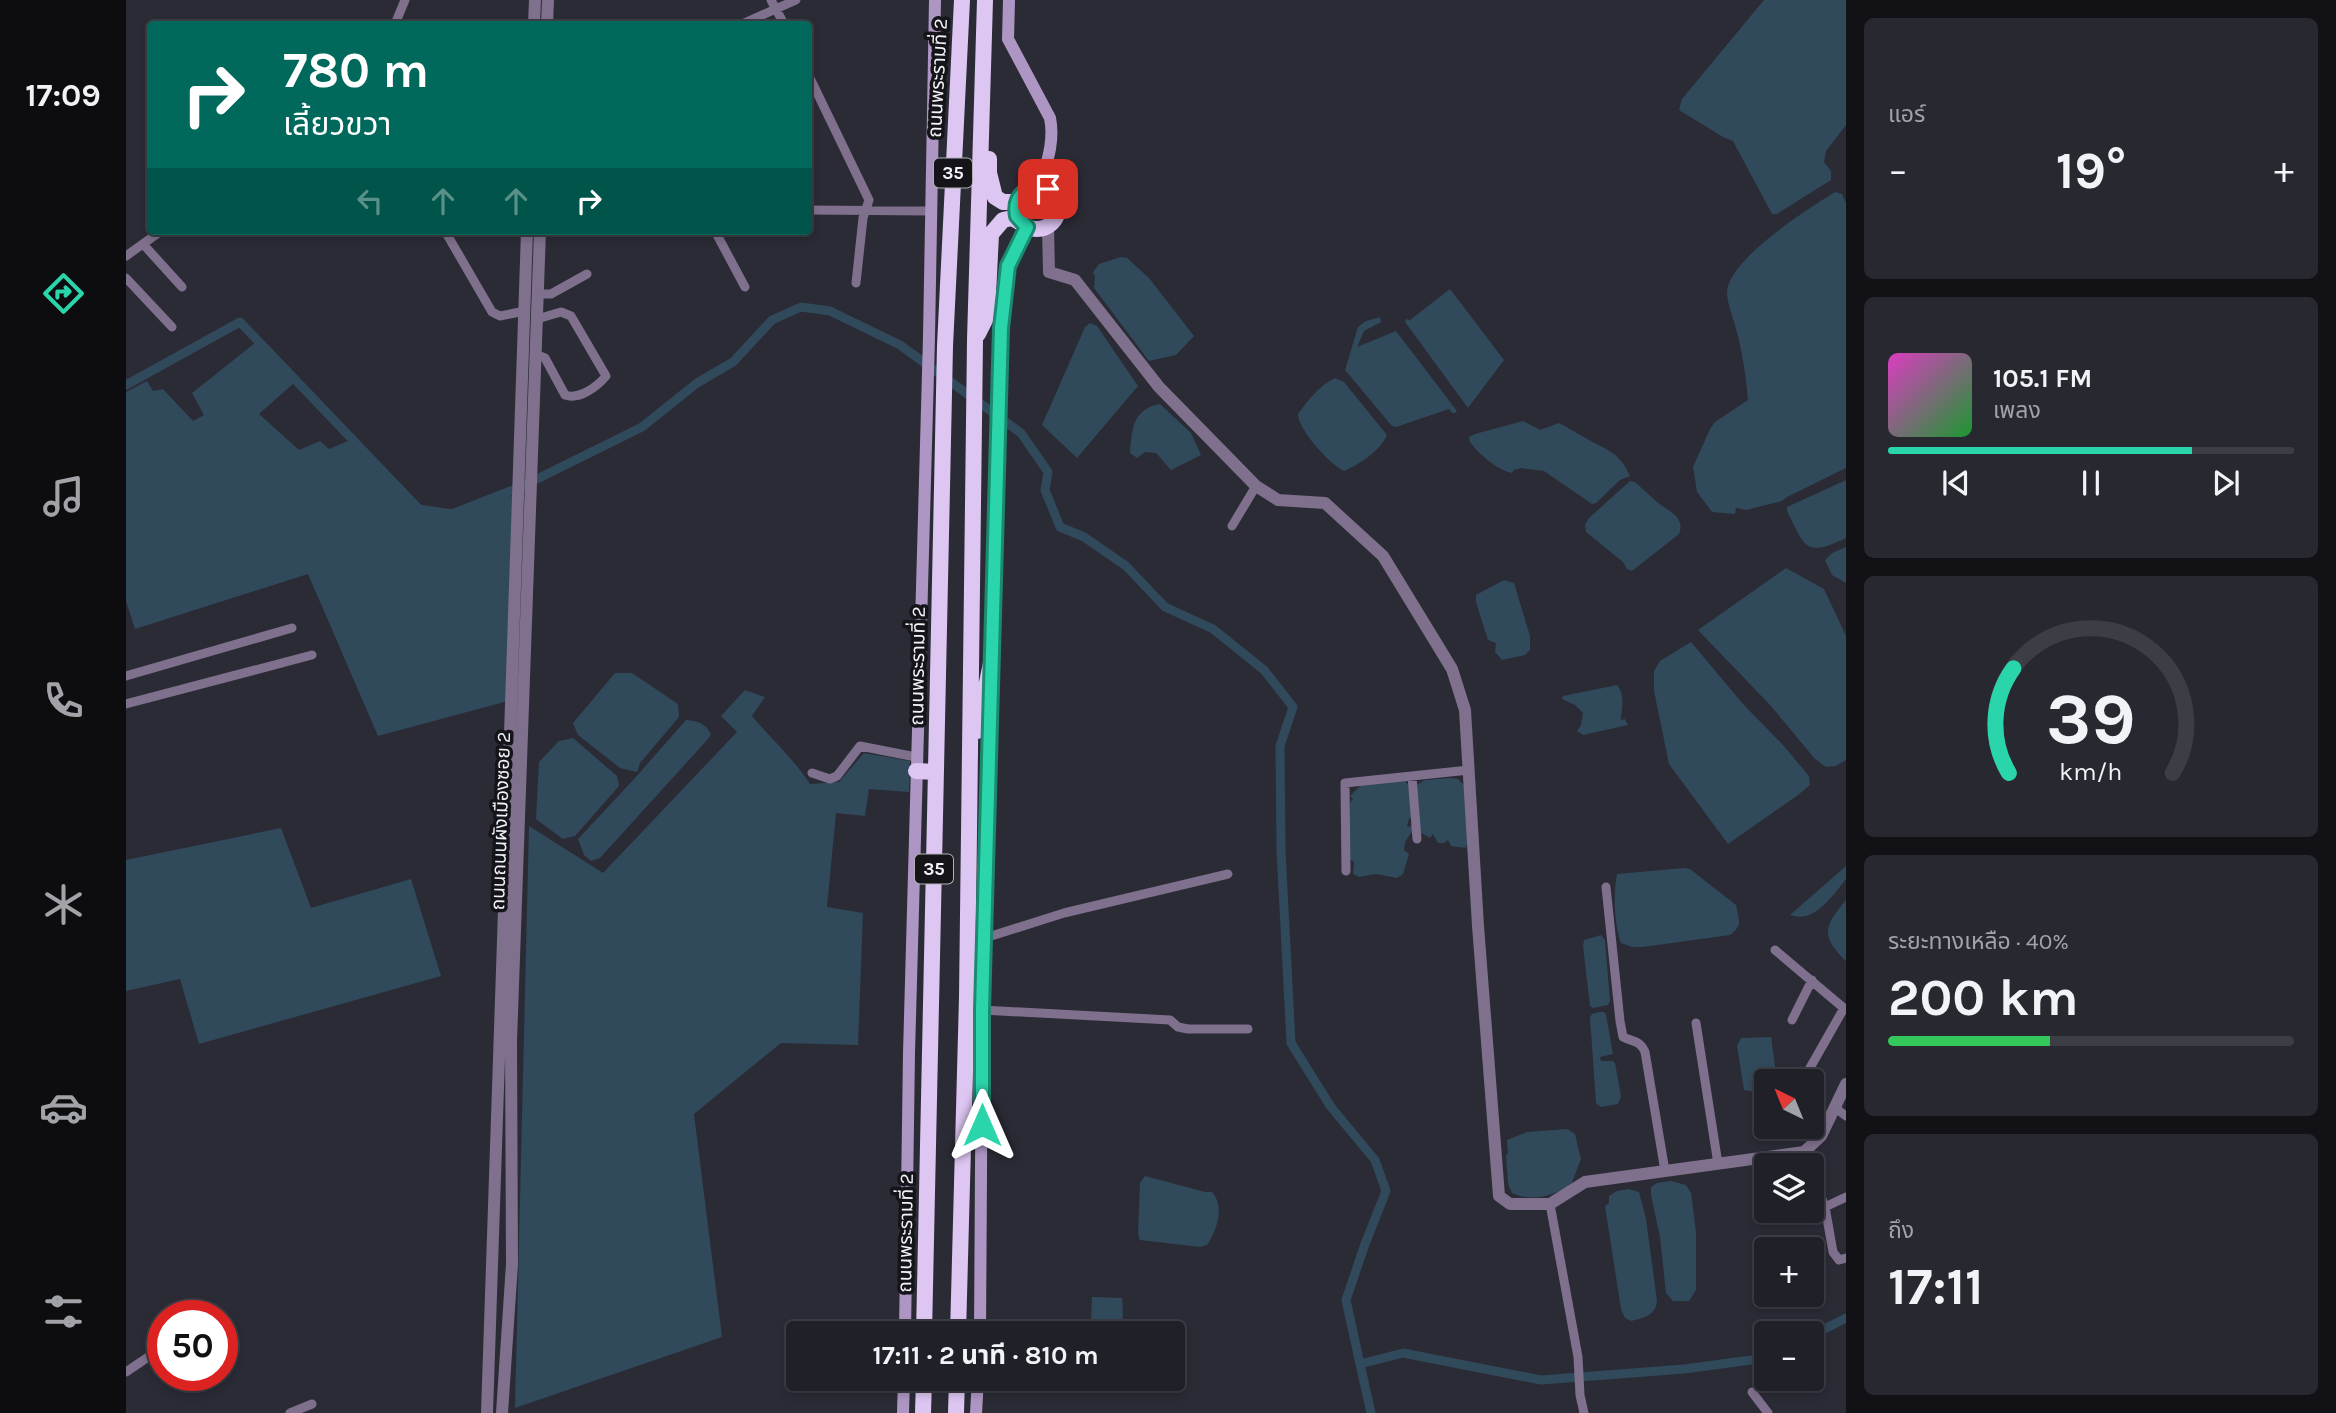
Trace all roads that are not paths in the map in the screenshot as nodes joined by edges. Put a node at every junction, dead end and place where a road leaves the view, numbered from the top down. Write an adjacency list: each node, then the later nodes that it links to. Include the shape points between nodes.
1 (405, 0): 10 (street)
2 (535, 0): 11 (street)
3 (548, 0): 12 (street)
4 (796, 0): 9 (street)
5 (935, 0): 21 (main road, ถนนพระรามที่ 2 / 35)
6 (959, 0): 52 (highway, ถนนพระรามที่ 2 / 35, via 945,346)
7 (985, 0): 15 (highway, 35)
8 (1009, 0): 17 (main road, via 1009,40 1052,129)
9 (773, 5): 13 (street); 14 (street)
10 (396, 21)
11 (534, 21)
12 (547, 21)
13 (747, 21)
14 (782, 21)
15 (983, 59): 18 (highway, via 990,104 989,173 995,197); 40 (highway, 35)
16 (812, 82): 20 (street, via 863,185 869,200)
17 (1040, 187): 18 (highway, via 1026,190); 23 (highway, via 1053,194 1059,208)
18 (1017, 202): 22 (highway, via 1017,216)
19 (812, 210): 20 (street)
20 (867, 211): 21 (street); 33 (street)
21 (932, 211): 50 (main road, ถนนพระรามที่ 2 / 35)
22 (1024, 225): 23 (highway); 40 (highway, via 1012,218 1003,220 991,234 987,316); 47 (main road, via 1008,266 1001,328)
23 (1048, 227): 43 (street, via 1049,272 1075,281 1159,387)
24 (155, 235): 29 (street)
25 (447, 235): 37 (street, via 492,312 500,316)
26 (527, 235): 37 (street, ถนนถนนผังเมืองซอย 2)
27 (540, 235): 36 (street, ถนนถนนผังเมืองซอย 2)
28 (717, 235): 35 (street)
29 (143, 244): 30 (street); 34 (street)
30 (126, 256)
31 (587, 274): 36 (street, via 551,293)
32 (126, 278): 39 (street)
33 (856, 284)
34 (183, 287)
35 (745, 287)
36 (537, 294): 38 (street, ถนนถนนผังเมืองซอย 2)
37 (524, 311): 42 (street, ถนนถนนผังเมืองซอย 2)
38 (537, 319): 41 (street, ถนนถนนผังเมืองซอย 2); 41 (street, via 561,312 571,316 606,376 578,396 569,397 545,358)
39 (172, 327)
40 (975, 340): 53 (highway, 35)
41 (535, 354): 42 (street, ถนนถนนผังเมืองซอย 2)
42 (526, 467): 70 (street, ถนนถนนผังเมืองซอย 2)
43 (1256, 486): 44 (street); 51 (street, via 1278,500 1325,503 1383,556 1452,669 1465,710)
44 (1232, 526)
45 (292, 628): 48 (street)
46 (312, 655): 49 (street)
47 (992, 658): 53 (highway); 60 (main road)
48 (126, 676)
49 (126, 704)
50 (916, 764): 52 (highway); 54 (street, via 860,746 837,776 830,779); 82 (main road, ถนนพระรามที่ 2 / 35)
51 (1469, 770): 55 (street); 79 (street, via 1499,1196 1510,1204)
52 (936, 772): 83 (highway, ถนนพระรามที่ 2 / 35)
53 (969, 773): 84 (highway, 35)
54 (812, 774)
55 (1412, 776): 56 (street); 57 (street, via 1345,783)
56 (1417, 839)
57 (1346, 871)
58 (1228, 874): 60 (street, via 1064,913)
59 (1606, 887): 77 (street, via 1621,1029 1623,1037 1642,1045 1650,1068)
60 (985, 938): 64 (main road)
61 (1774, 950): 62 (street)
62 (1812, 980): 63 (street); 65 (street)
63 (1845, 1009): 68 (street)
64 (982, 1010): 67 (street, via 1170,1020 1188,1029); 85 (main road)
65 (1792, 1020)
66 (1696, 1023): 76 (street)
67 (1248, 1029)
68 (1810, 1069)
69 (1846, 1084): 71 (street)
70 (505, 1085): 95 (street, ถนนถนนผังเมืองซอย 2); 96 (street, ถนนถนนผังเมืองซอย 2, via 512,1264)
71 (1834, 1108): 72 (street); 74 (street)
72 (1846, 1116)
73 (1824, 1121): 74 (street)
74 (1826, 1124): 75 (street)
75 (1804, 1152): 76 (street)
76 (1718, 1164): 77 (street)
77 (1665, 1171): 79 (street, via 1585,1182)
78 (1846, 1197): 80 (street)
79 (1550, 1204): 101 (street)
80 (1825, 1207): 81 (street, via 1833,1252 1839,1260)
81 (1846, 1258)
82 (905, 1321)
83 (924, 1321)
84 (958, 1321)
85 (980, 1321)
86 (147, 1358): 87 (street)
87 (126, 1372)
88 (904, 1391): 97 (main road)
89 (924, 1391): 98 (highway)
90 (957, 1391): 99 (highway)
91 (977, 1391): 100 (main road)
92 (1752, 1392): 102 (street)
93 (312, 1404): 94 (street)
94 (290, 1413)
95 (487, 1413)
96 (502, 1413)
97 (904, 1413)
98 (923, 1413)
99 (956, 1413)
100 (976, 1413)
101 (1584, 1413)
102 (1768, 1413)

